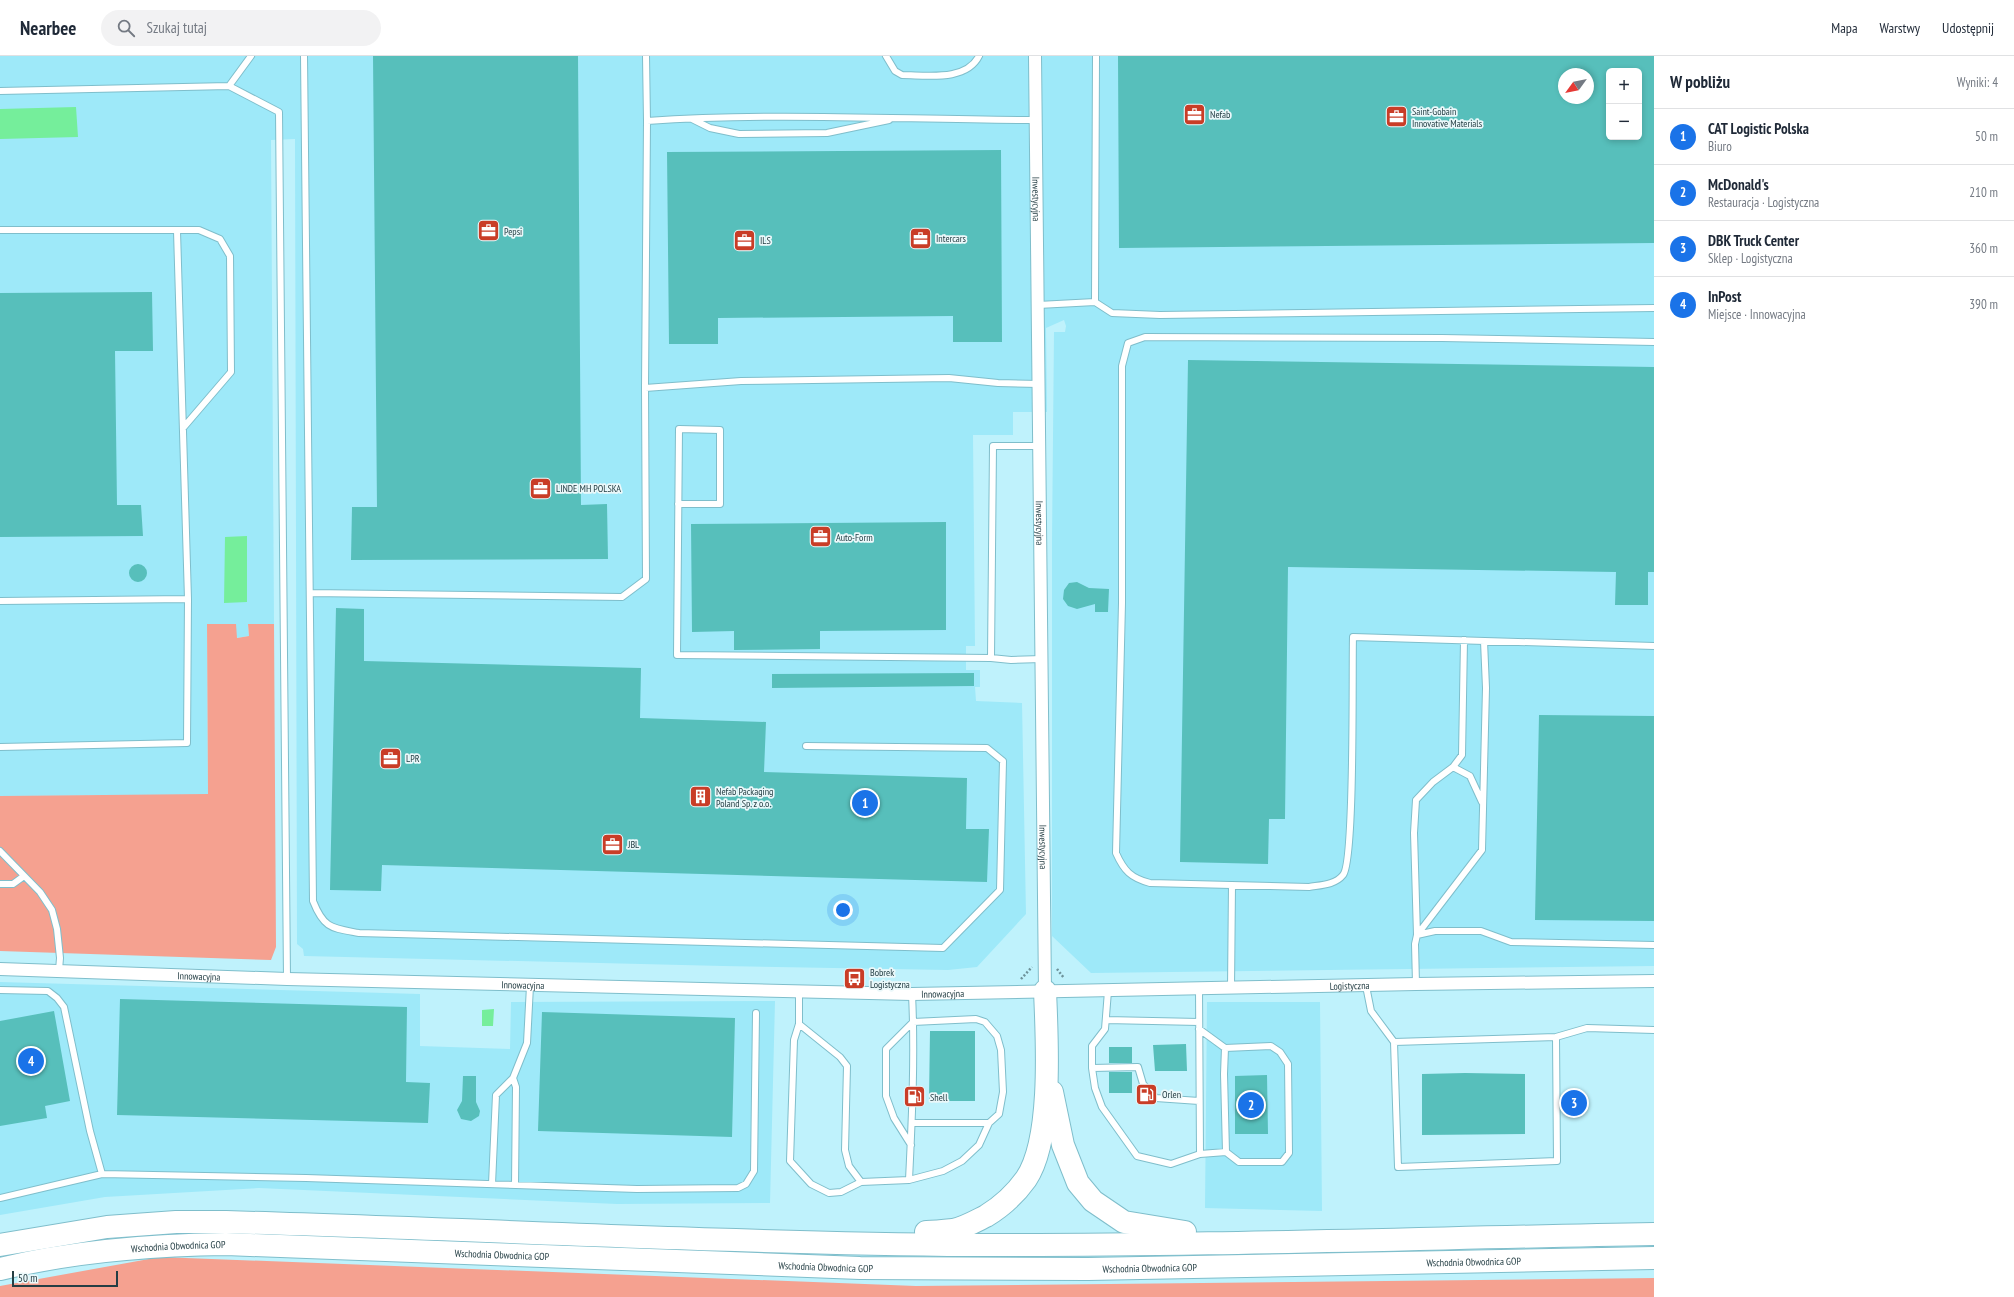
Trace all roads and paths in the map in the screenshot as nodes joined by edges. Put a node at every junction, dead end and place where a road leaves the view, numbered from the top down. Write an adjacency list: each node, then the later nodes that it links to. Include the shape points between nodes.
1 (251, 56): 8 (lane)
2 (304, 56): 25 (lane)
3 (646, 56): 13 (lane)
4 (886, 56): 5 (lane, via 895,71 902,75 957,74 975,64)
5 (979, 56)
6 (1035, 56): 12 (street, Inwestycyjna)
7 (1096, 56): 16 (lane)
8 (229, 86): 9 (lane); 46 (lane, via 279,112)
9 (0, 91)
10 (690, 118): 11 (lane); 11 (lane, via 710,128 746,134 827,134); 13 (lane)
11 (898, 118): 12 (lane)
12 (1036, 120): 17 (street, Inwestycyjna)
13 (647, 121): 21 (lane)
14 (0, 230): 15 (lane)
15 (177, 231): 22 (lane); 22 (lane, via 199,230 220,239 230,256 231,372)
16 (1096, 302): 17 (lane); 18 (lane, via 1112,313 1160,315)
17 (1038, 305): 20 (street, Inwestycyjna)
18 (1654, 308)
19 (1654, 342): 40 (lane, via 1145,337 1128,343 1122,366 1122,604 1116,853 1121,865 1135,879 1150,883)
20 (1039, 384): 21 (lane, via 949,378 741,381); 23 (street, Inwestycyjna)
21 (645, 388): 25 (lane, via 646,579 622,597)
22 (183, 428): 26 (lane)
23 (1040, 446): 31 (lane, via 993,446); 32 (street, Inwestycyjna)
24 (678, 504): 24 (lane, via 679,429 720,430 720,504); 31 (lane, via 677,655)
25 (310, 593): 33 (lane, via 313,901 319,916 331,928 359,933 943,948 1000,890 1003,761 987,748)
26 (188, 599): 27 (lane); 34 (lane, via 187,744)
27 (0, 601)
28 (1464, 640): 29 (lane); 35 (lane, via 1462,755); 40 (lane, via 1353,637 1351,821 1344,875 1332,883 1309,886)
29 (1484, 641): 30 (lane); 36 (lane)
30 (1654, 646)
31 (991, 658): 32 (lane)
32 (1042, 659): 55 (street, Inwestycyjna)
33 (806, 746)
34 (0, 747)
35 (1453, 767): 36 (lane, via 1470,776); 41 (lane, via 1433,782 1416,800 1414,833)
36 (1483, 805): 41 (lane, via 1482,850)
37 (0, 851): 38 (lane)
38 (24, 876): 39 (lane, via 13,884); 45 (lane, via 40,892 52,910 57,929)
39 (0, 884)
40 (1232, 885): 53 (lane)
41 (1417, 935): 42 (lane, via 1435,931 1481,931 1511,942); 49 (lane)
42 (1654, 945)
43 (1033, 965): 47 (path)
44 (0, 969): 45 (street, Innowacyjna)
45 (59, 970): 46 (street, Innowacyjna)
46 (287, 979): 50 (street, Innowacyjna)
47 (1021, 979)
48 (1654, 981): 49 (street, Logistyczna)
49 (1416, 984): 51 (street, Logistyczna)
50 (530, 986): 57 (street, Innowacyjna); 71 (lane, via 527,1043)
51 (1366, 986): 53 (street, Logistyczna); 67 (lane, via 1372,1011)
52 (1199, 988): 53 (street, Logistyczna); 56 (street, Logistyczna); 62 (lane)
53 (1231, 988)
54 (0, 990): 78 (lane, via 48,991 58,998 64,1007 90,1131)
55 (1045, 991): 56 (street, Logistyczna); 58 (street, Innowacyjna); 69 (highway)
56 (1108, 991): 60 (lane)
57 (799, 992): 58 (street, Innowacyjna); 63 (lane)
58 (912, 994): 61 (lane)
59 (756, 1013): 82 (lane, via 754,1171 746,1184 738,1188 681,1189)
60 (1106, 1020): 62 (lane); 70 (lane, via 1104,1030 1092,1046)
61 (913, 1022): 73 (lane); 74 (lane, via 976,1019 985,1022 997,1036 1001,1050 1003,1092 999,1114); 75 (lane, via 886,1049 886,1096 894,1118)
62 (1199, 1022): 64 (lane)
63 (799, 1024): 80 (lane, via 840,1057 847,1066 845,1150 849,1166); 80 (lane, via 794,1040 790,1161 811,1184 829,1193 840,1192)
64 (1199, 1029): 68 (lane); 72 (lane)
65 (1654, 1030): 66 (lane, via 1587,1028)
66 (1556, 1037): 67 (lane); 67 (lane, via 1557,1161 1398,1168)
67 (1394, 1042)
68 (1226, 1048): 76 (lane); 76 (lane, via 1271,1046 1280,1052 1288,1064 1289,1153 1282,1162 1239,1162)
69 (1048, 1067): 85 (highway, via 1041,1137 1035,1157 1026,1178 996,1210 954,1230); 86 (highway, via 1063,1145 1078,1182 1093,1200 1124,1222)
70 (1092, 1068): 72 (lane, via 1138,1067 1143,1084 1156,1098); 77 (lane, via 1095,1088 1102,1107 1137,1156 1171,1164)
71 (513, 1078): 81 (lane, via 496,1095); 82 (lane, via 516,1087)
72 (1199, 1101): 77 (lane)
73 (912, 1123): 74 (lane); 75 (lane)
74 (989, 1123): 79 (lane, via 979,1145 962,1161 943,1171)
75 (911, 1145): 79 (lane)
76 (1226, 1152): 77 (lane)
77 (1200, 1154)
78 (102, 1174): 81 (lane); 83 (lane)
79 (910, 1180): 80 (lane)
80 (861, 1182)
81 (492, 1184): 82 (lane)
82 (515, 1185)
83 (0, 1198)
84 (1654, 1234): 86 (highway)
85 (825, 1242): 86 (highway, via 973,1245); 87 (highway, via 176,1222 107,1227)
86 (1254, 1243)
87 (0, 1245)
88 (1654, 1258): 89 (highway, Wschodnia Obwodnica GOP, via 1088,1269 860,1268 226,1244 154,1246 79,1255)
89 (0, 1269)

